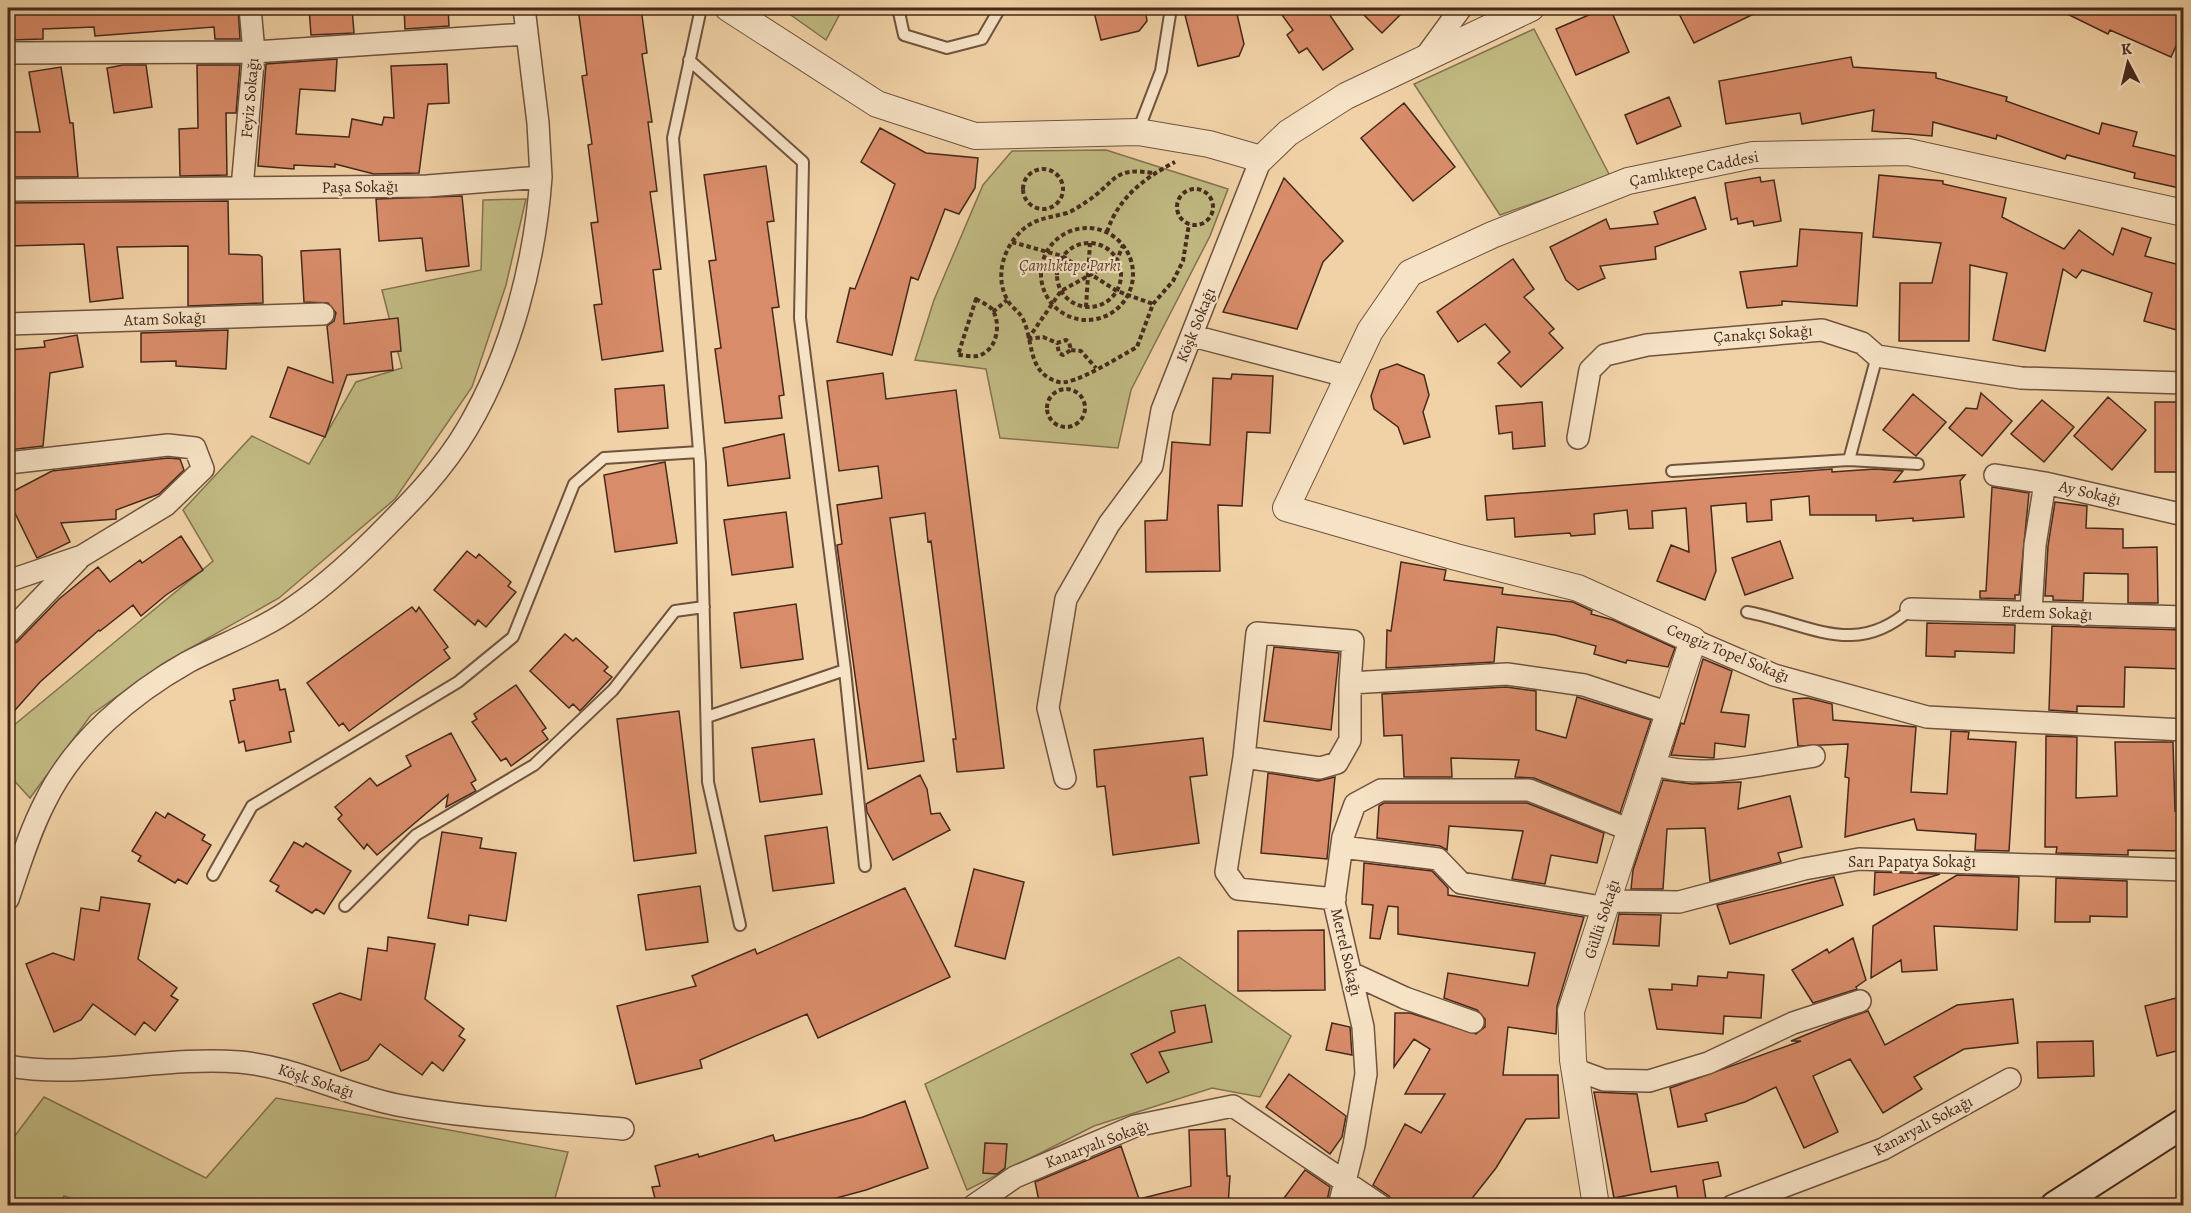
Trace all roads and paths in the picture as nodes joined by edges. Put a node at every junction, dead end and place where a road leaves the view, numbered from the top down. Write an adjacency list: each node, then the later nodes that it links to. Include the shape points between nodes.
1 (250, 8): 11 (street, Feyiz Sokağı)
2 (524, 8): 10 (street)
3 (701, 8): 13 (lane)
4 (728, 8): 15 (street, via 877,104 975,136)
5 (898, 8): 6 (lane, via 904,35 947,48 982,39)
6 (1000, 8)
7 (1171, 8): 15 (lane, via 1161,71)
8 (1461, 8): 14 (street)
9 (1531, 8): 14 (street, Köşk Sokağı)
10 (526, 34): 11 (street); 19 (street)
11 (254, 52): 12 (street); 20 (street, Feyiz Sokağı)
12 (8, 53)
13 (689, 60): 55 (lane, via 673,138); 73 (lane, via 803,162 800,318)
14 (1423, 60): 17 (street, Köşk Sokağı, via 1346,96 1288,133)
15 (1138, 132): 16 (street)
16 (1209, 144): 17 (street); 18 (path)
17 (1261, 159): 44 (street, Köşk Sokağı)
18 (1152, 173): 24 (path, via 1127,172 1113,177 1100,193 1068,213); 26 (path, via 1118,204)
19 (541, 177): 20 (street, Paşa Sokağı, via 427,186); 87 (street, via 526,274 506,342 491,383 441,467 395,518 317,591 260,627 189,662 120,708 87,742 45,801)
20 (242, 188): 21 (street, Paşa Sokağı)
21 (8, 190)
22 (1052, 207): 22 (path, via 1037,208 1025,199 1023,184 1034,171 1048,169 1061,180 1062,195); 24 (path)
23 (2184, 213): 50 (street, Çamlıktepe Caddesi, via 1908,152 1753,155 1628,181 1492,235 1410,273 1370,331)
24 (1054, 215): 27 (path, via 1039,218)
25 (1189, 224): 25 (path, via 1180,216 1178,202 1189,190 1200,190 1212,200 1213,212 1203,223); 39 (path, via 1183,261 1173,281)
26 (1107, 232): 29 (path); 30 (path, via 1090,228 1072,230 1056,239)
27 (1012, 242): 30 (path); 37 (path, via 1003,255 1001,277)
28 (1090, 243): 31 (path, via 1074,247); 32 (path, via 1108,250); 33 (path)
29 (1123, 245): 32 (path); 36 (path, via 1133,268)
30 (1047, 252): 31 (path); 38 (path, via 1041,280)
31 (1062, 256): 33 (path); 34 (path, via 1057,268)
32 (1117, 260): 33 (path); 35 (path, via 1121,271)
33 (1089, 273): 34 (path); 35 (path); 40 (path)
34 (1061, 291): 38 (path); 40 (path, via 1071,302)
35 (1117, 291): 36 (path); 40 (path, via 1107,302)
36 (1127, 295): 38 (path, via 1114,311 1093,320 1075,318); 39 (path)
37 (1008, 300): 41 (path); 45 (path, via 1023,318)
38 (1052, 303): 45 (path)
39 (1153, 304): 49 (path, via 1137,347)
40 (1086, 307)
41 (993, 312): 41 (path, via 996,339 988,349 977,356 958,355 976,299)
42 (322, 314): 43 (street, Atam Sokağı)
43 (8, 324)
44 (1193, 336): 50 (street); 81 (street, Köşk Sokağı, via 1162,410 1152,466 1109,524 1066,599 1048,708)
45 (1028, 339): 46 (path, via 1043,337); 51 (path, via 1034,362 1047,376)
46 (1057, 343): 47 (path, via 1066,340); 47 (path, via 1063,355)
47 (1071, 350): 49 (path, via 1081,351)
48 (1877, 356): 52 (street, Çanakçı Sokağı, via 2021,378); 54 (street, Çanakçı Sokağı, via 1862,343 1822,330 1647,345 1605,355 1590,370); 56 (lane)
49 (1096, 368): 51 (path)
50 (1346, 376): 62 (street, Çamlıktepe Caddesi, via 1337,404)
51 (1061, 383): 53 (path)
52 (2184, 383)
53 (1064, 389): 53 (path, via 1078,394 1085,406 1081,420 1068,428 1054,424 1047,411 1050,397)
54 (1578, 438)
55 (699, 452): 66 (lane); 86 (lane, via 604,458 574,484 513,637 458,681 252,806)
56 (1849, 460): 58 (lane); 59 (lane)
57 (8, 462): 64 (street, via 168,445 195,448 203,470 166,505)
58 (1918, 464)
59 (1672, 471)
60 (1995, 475): 61 (street, Ay Sokağı)
61 (2044, 483): 63 (street, Ay Sokağı); 69 (street)
62 (1286, 508): 72 (street, Cengiz Topel Sokağı, via 1578,588)
63 (2184, 515)
64 (82, 556): 65 (street); 71 (street)
65 (8, 581)
66 (704, 607): 76 (lane); 90 (lane, via 675,611 613,690 534,765 416,835)
67 (1911, 609): 68 (lane, via 1895,624 1875,634 1854,636 1827,634); 69 (street, Erdem Sokağı)
68 (1747, 612)
69 (2031, 612): 70 (street, Erdem Sokağı)
70 (2184, 617)
71 (8, 633)
72 (1693, 640): 75 (street, Güllü Sokağı); 77 (street, Cengiz Topel Sokağı, via 1774,675 1927,717)
73 (845, 670): 76 (lane); 84 (lane)
74 (1350, 683): 75 (street, via 1507,674 1584,685); 79 (street, via 1350,740 1337,763 1320,768); 79 (street, via 1353,640 1257,633)
75 (1669, 713): 80 (street, Güllü Sokağı)
76 (707, 717): 91 (lane, via 708,782)
77 (2184, 730)
78 (1814, 756): 80 (street, via 1721,769 1672,770)
79 (1244, 757): 88 (street, via 1226,872 1238,889)
80 (1653, 764): 82 (street, Güllü Sokağı)
81 (1065, 778)
82 (1630, 830): 83 (street, Mertel Sokağı, via 1529,790 1381,790 1355,804); 89 (street, Güllü Sokağı)
83 (1342, 847): 88 (street, Mertel Sokağı); 89 (street, Sarı Papatya Sokağı, via 1438,859 1461,883)
84 (865, 866)
85 (2184, 870): 89 (street, Sarı Papatya Sokağı, via 1859,859 1804,869 1679,902)
86 (213, 875)
87 (8, 899)
88 (1335, 899): 92 (street, Mertel Sokağı)
89 (1607, 904): 96 (street, Güllü Sokağı, via 1571,1011)
90 (345, 906)
91 (740, 925)
92 (1351, 973): 94 (street, via 1405,998); 100 (street, Mertel Sokağı, via 1363,1027 1366,1074)
93 (1860, 1001): 96 (street, via 1793,1023 1708,1063 1649,1081 1604,1080)
94 (1473, 1022)
95 (8, 1066): 99 (street, Köşk Sokağı, via 79,1070 199,1060 240,1062 311,1077 360,1096 434,1111)
96 (1574, 1070): 104 (street, Güllü Sokağı)
97 (2010, 1079): 105 (street, Kanaryalı Sokağı, via 1884,1149)
98 (2184, 1123): 106 (main road)
99 (623, 1129)
100 (1347, 1180): 101 (street, Kanaryalı Sokağı, via 1233,1106 1135,1126 1015,1177); 102 (street, Mertel Sokağı); 103 (street, Kanaryalı Sokağı)
101 (973, 1206)
102 (1340, 1206)
103 (1381, 1206)
104 (1596, 1206)
105 (1732, 1206)
106 (2055, 1206)

